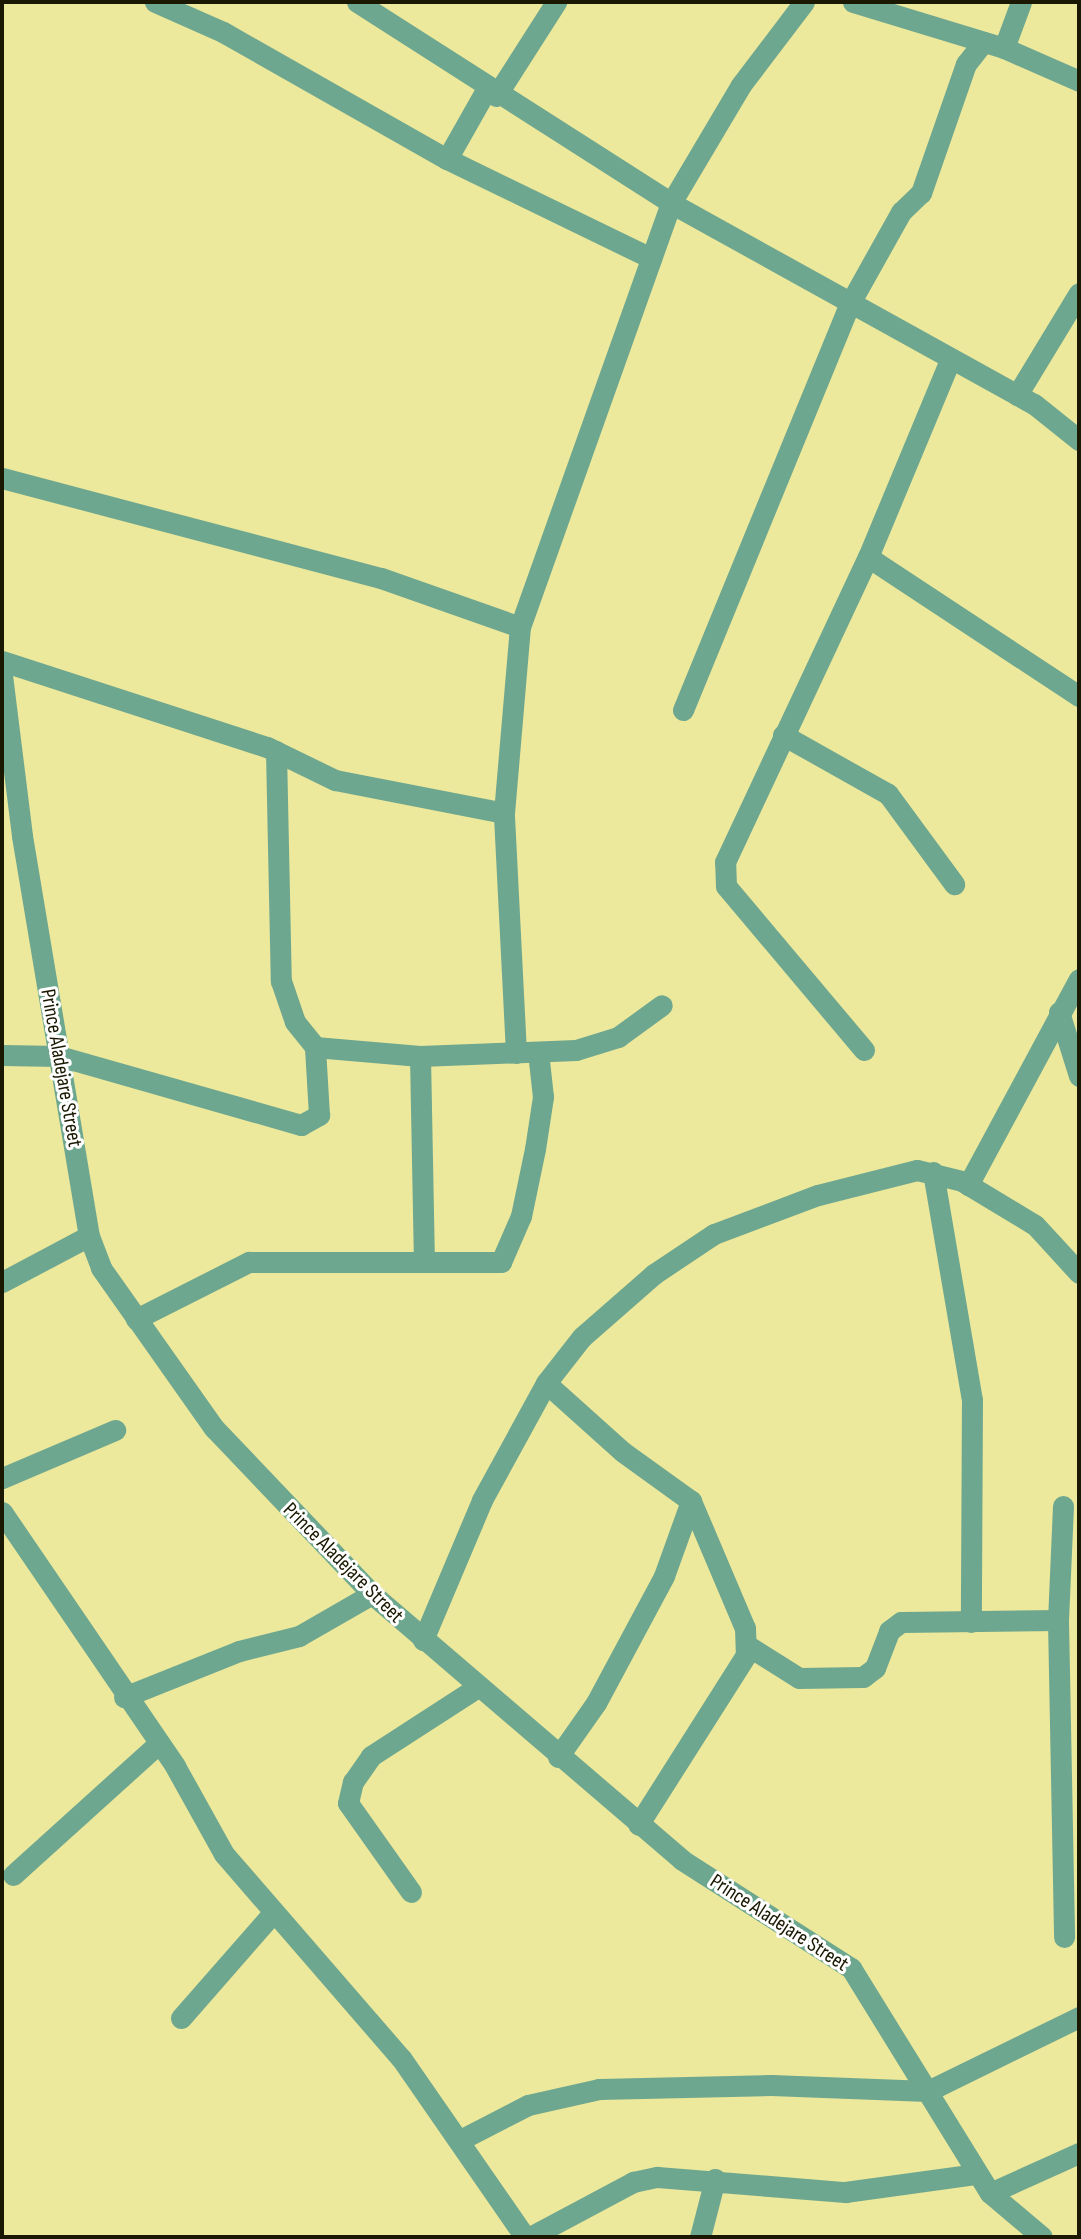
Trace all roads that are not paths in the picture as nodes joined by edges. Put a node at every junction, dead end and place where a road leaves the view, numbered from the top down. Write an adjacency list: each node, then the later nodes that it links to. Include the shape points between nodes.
1 (155, 2): 11 (street, via 223,32)
2 (357, 2): 10 (street)
3 (556, 2): 10 (street)
4 (804, 2): 12 (street, via 741,85)
5 (853, 2): 7 (street)
6 (1021, 2): 8 (street)
7 (983, 42): 8 (street); 15 (street, via 966,64 921,193 901,212)
8 (1004, 48): 9 (street)
9 (1079, 81)
10 (491, 93): 11 (street); 12 (street)
11 (447, 159): 13 (street)
12 (671, 203): 13 (street); 15 (street)
13 (651, 258): 21 (street)
14 (1079, 293): 17 (street)
15 (849, 305): 16 (street); 25 (street)
16 (950, 360): 17 (street); 20 (street)
17 (1017, 395): 18 (street)
18 (1079, 440)
19 (2, 478): 21 (street, via 380,578)
20 (868, 557): 24 (street); 26 (street)
21 (520, 627): 28 (street)
22 (2, 660): 27 (street)
23 (2, 675): 29 (street, Prince Aladejare Street)
24 (1079, 696)
25 (682, 710)
26 (783, 735): 30 (street, via 888,794); 35 (street, via 756,803 729,841 726,886)
27 (276, 751): 28 (street, via 335,780); 34 (street, via 281,981 295,1021)
28 (505, 813): 37 (street)
29 (12, 837): 39 (street, Prince Aladejare Street)
30 (954, 884)
31 (1079, 979): 33 (street)
32 (662, 1005): 36 (street, via 618,1037 576,1050)
33 (1059, 1012): 41 (street); 43 (street)
34 (315, 1047): 39 (street, via 319,1115 301,1125); 40 (street)
35 (864, 1050)
36 (538, 1052): 37 (street); 45 (street, via 543,1097 507,1256 493,1265)
37 (516, 1053): 40 (street)
38 (2, 1055): 39 (street)
39 (58, 1056): 44 (street, Prince Aladejare Street)
40 (420, 1056): 45 (street)
41 (1079, 1076)
42 (933, 1172): 43 (street); 49 (street, via 917,1170 818,1195 714,1234 654,1274 582,1337); 57 (street, via 972,1399)
43 (968, 1185): 46 (street, via 1035,1225)
44 (89, 1236): 47 (street); 48 (street, Prince Aladejare Street, via 101,1268)
45 (424, 1258): 48 (street, via 248,1262)
46 (1079, 1273)
47 (2, 1282)
48 (136, 1319): 55 (street, Prince Aladejare Street, via 214,1428)
49 (546, 1383): 52 (street, via 623,1452); 58 (street, via 482,1500)
50 (115, 1430): 51 (street)
51 (2, 1478)
52 (691, 1501): 59 (street, via 703,1518); 63 (street, via 664,1576 596,1703)
53 (1063, 1506): 56 (street)
54 (3, 1518): 61 (street)
55 (372, 1594): 58 (street, Prince Aladejare Street); 61 (street, via 299,1636 239,1651)
56 (1058, 1620): 57 (street); 64 (street)
57 (971, 1622): 59 (street, via 901,1622 889,1630 875,1668 863,1676 799,1678)
58 (423, 1640): 60 (street, Prince Aladejare Street)
59 (748, 1646): 65 (street)
60 (476, 1688): 63 (street, Prince Aladejare Street); 67 (street, via 370,1756 352,1782 348,1803)
61 (124, 1697): 62 (street)
62 (159, 1743): 66 (street); 68 (street, via 224,1854)
63 (558, 1756): 65 (street, Prince Aladejare Street)
64 (1070, 1758): 69 (street)
65 (638, 1825): 72 (street, Prince Aladejare Street, via 851,1968)
66 (13, 1875)
67 (411, 1892)
68 (273, 1913): 71 (street); 73 (street)
69 (1064, 1937)
70 (1079, 2017): 72 (street)
71 (181, 2018)
72 (928, 2091): 73 (street, via 771,2085 600,2089 528,2105); 75 (street, Prince Aladejare Street)
73 (462, 2139): 78 (street)
74 (1079, 2153): 77 (street)
75 (977, 2174): 76 (street, via 845,2192); 77 (street, Prince Aladejare Street)
76 (715, 2179): 78 (street, via 633,2182); 79 (street)
77 (990, 2193): 80 (street, Prince Aladejare Street)
78 (527, 2237)
79 (700, 2237)
80 (1042, 2237)

